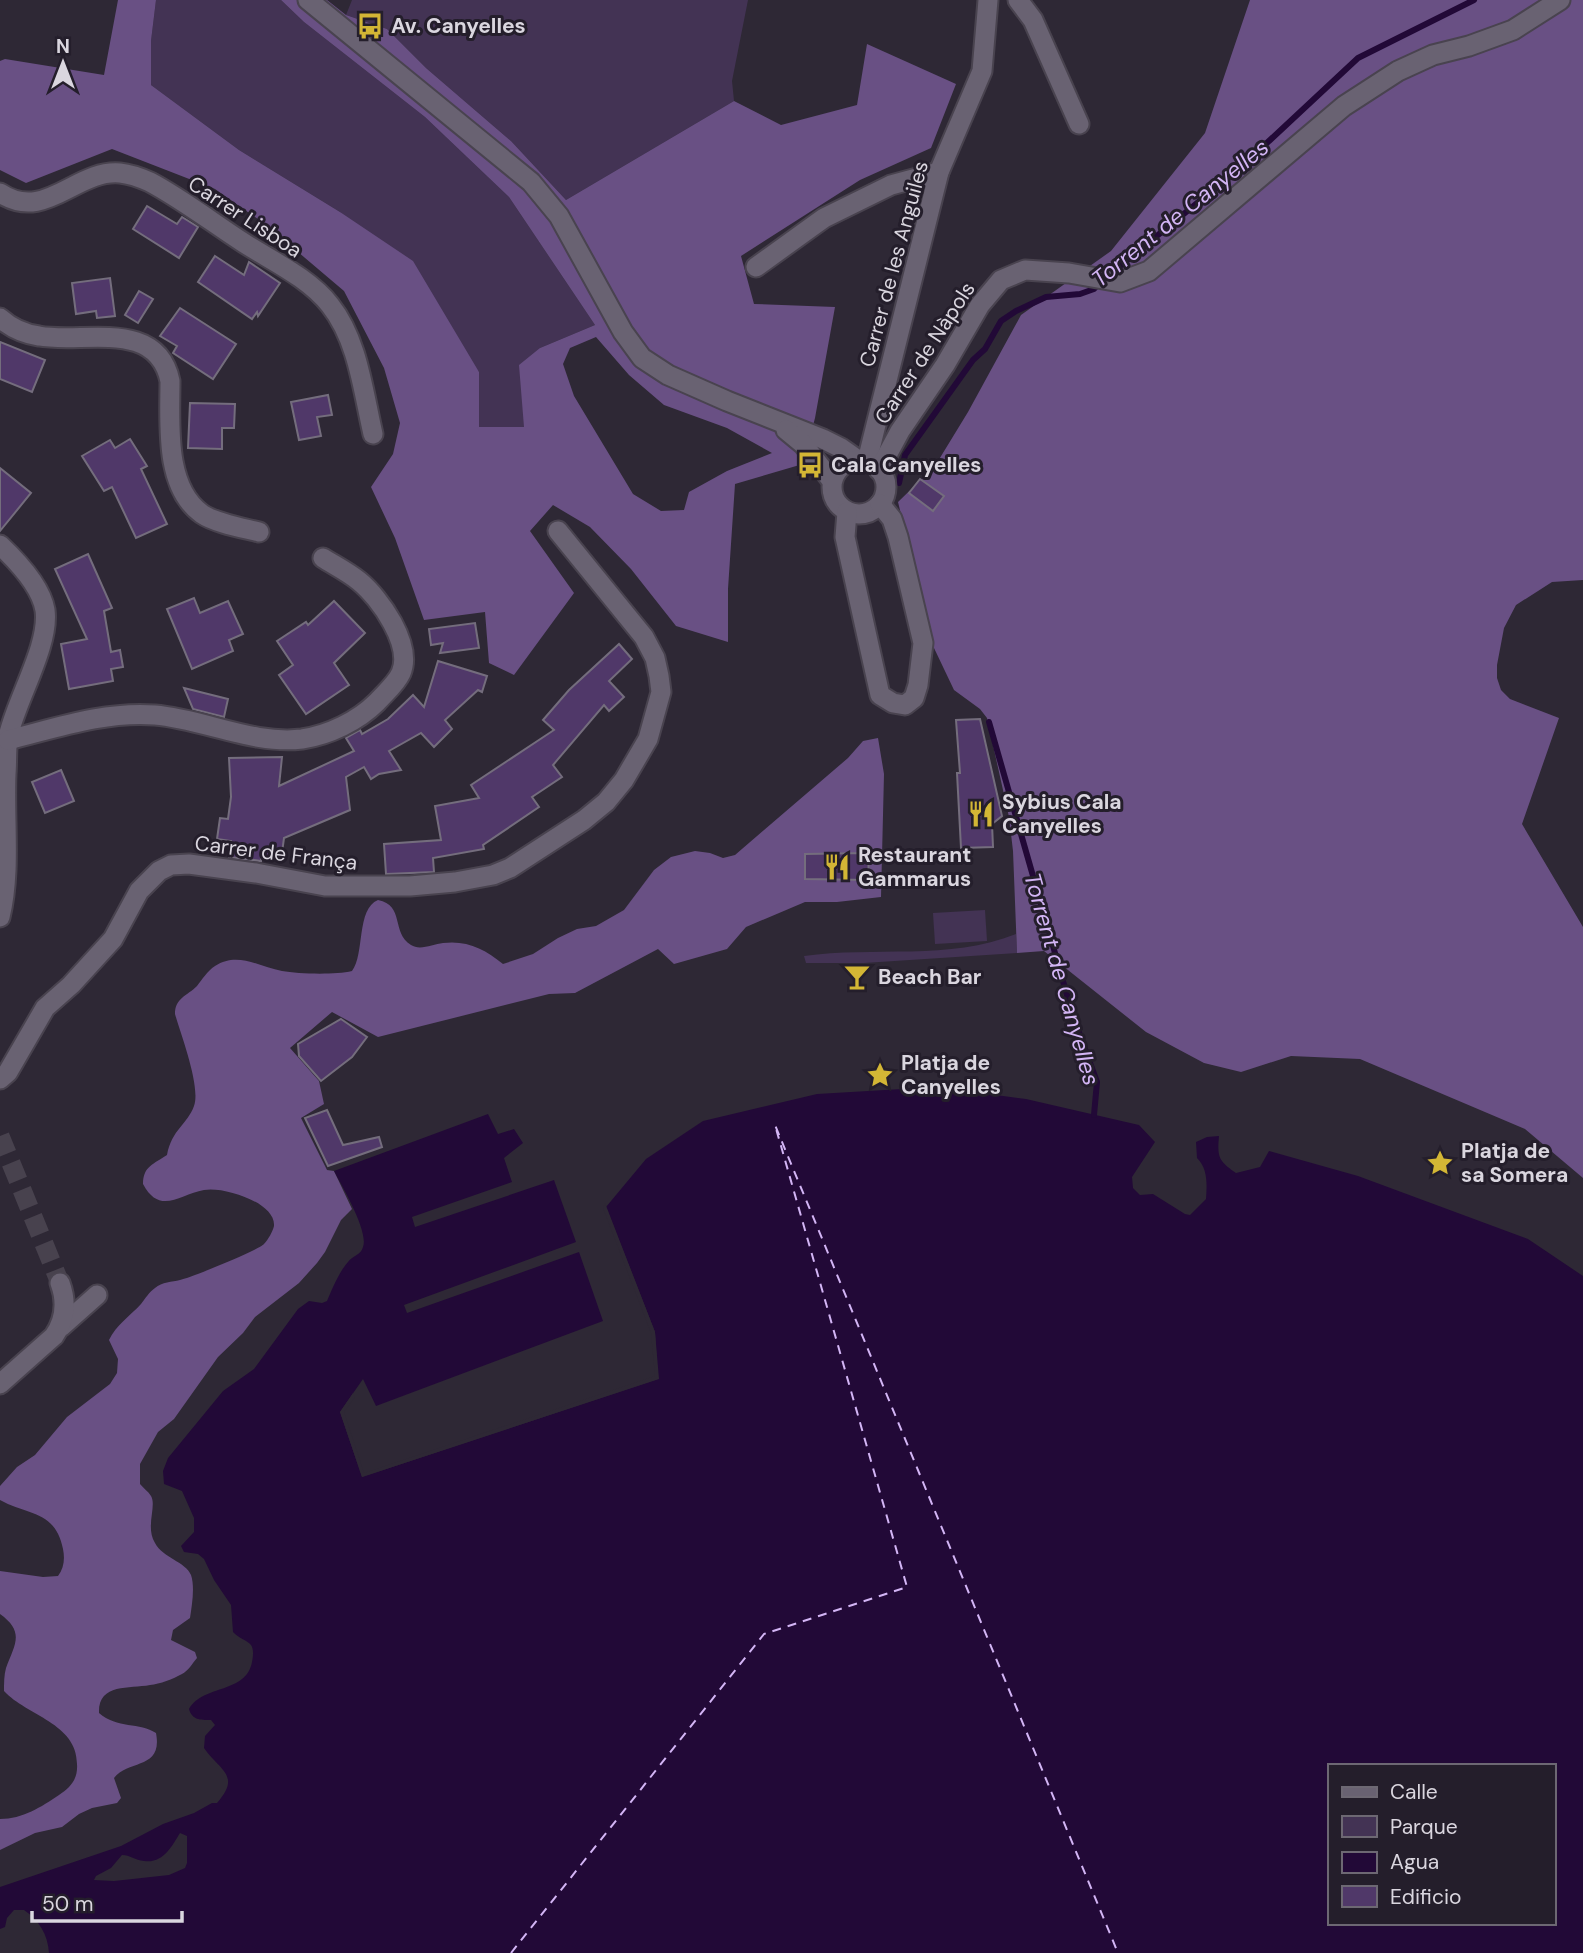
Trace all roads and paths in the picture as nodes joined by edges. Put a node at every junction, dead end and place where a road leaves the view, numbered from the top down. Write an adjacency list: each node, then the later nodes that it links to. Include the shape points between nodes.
1 (308, 0): 10 (street, via 531,182 559,216 642,358 668,374)
2 (988, 0): 6 (street, Carrer de les Anguiles, via 982,71)
3 (1018, 0): 5 (street, via 1033,20)
4 (1560, 0): 12 (street, Carrer de Nàpols, via 1513,30 1398,71 1344,106 1149,271 1120,282 1025,270 1001,280 980,304 900,431)
5 (1079, 124)
6 (939, 172): 8 (street, via 891,185 824,218); 12 (street, Carrer de les Anguiles)
7 (0, 193): 11 (street, Carrer Lisboa, via 22,202 41,202 118,173 150,183 218,226 329,303 356,359)
8 (756, 267)
9 (0, 318): 17 (street, via 40,336 118,336 139,342 155,354 170,381 174,467 183,495 203,515)
10 (773, 419): 12 (street); 13 (street, via 803,444)
11 (373, 435)
12 (868, 464): 13 (street, via 847,463); 14 (street, via 886,487)
13 (832, 481): 15 (street, via 834,499)
14 (880, 504): 15 (street, via 865,513); 15 (street, via 898,537 923,643 918,685 914,698 905,705 880,695 845,537)
15 (847, 512)
16 (558, 531): 22 (street, Carrer de França, via 644,637 659,676 661,692 648,739 606,802 510,868 455,882 325,886 189,864 159,870 139,891 113,939 45,1008)
17 (259, 532)
18 (0, 545): 20 (street, via 30,580 45,611 40,646)
19 (323, 558): 20 (street, via 359,581 382,607 401,639 404,654 396,681 373,706 338,729 285,740 182,719 135,715 99,718)
20 (8, 740): 21 (street)
21 (0, 918)
22 (0, 1079)
23 (60, 1283): 25 (street, via 65,1308)
24 (97, 1295): 25 (street)
25 (60, 1328): 26 (street)
26 (0, 1384)

